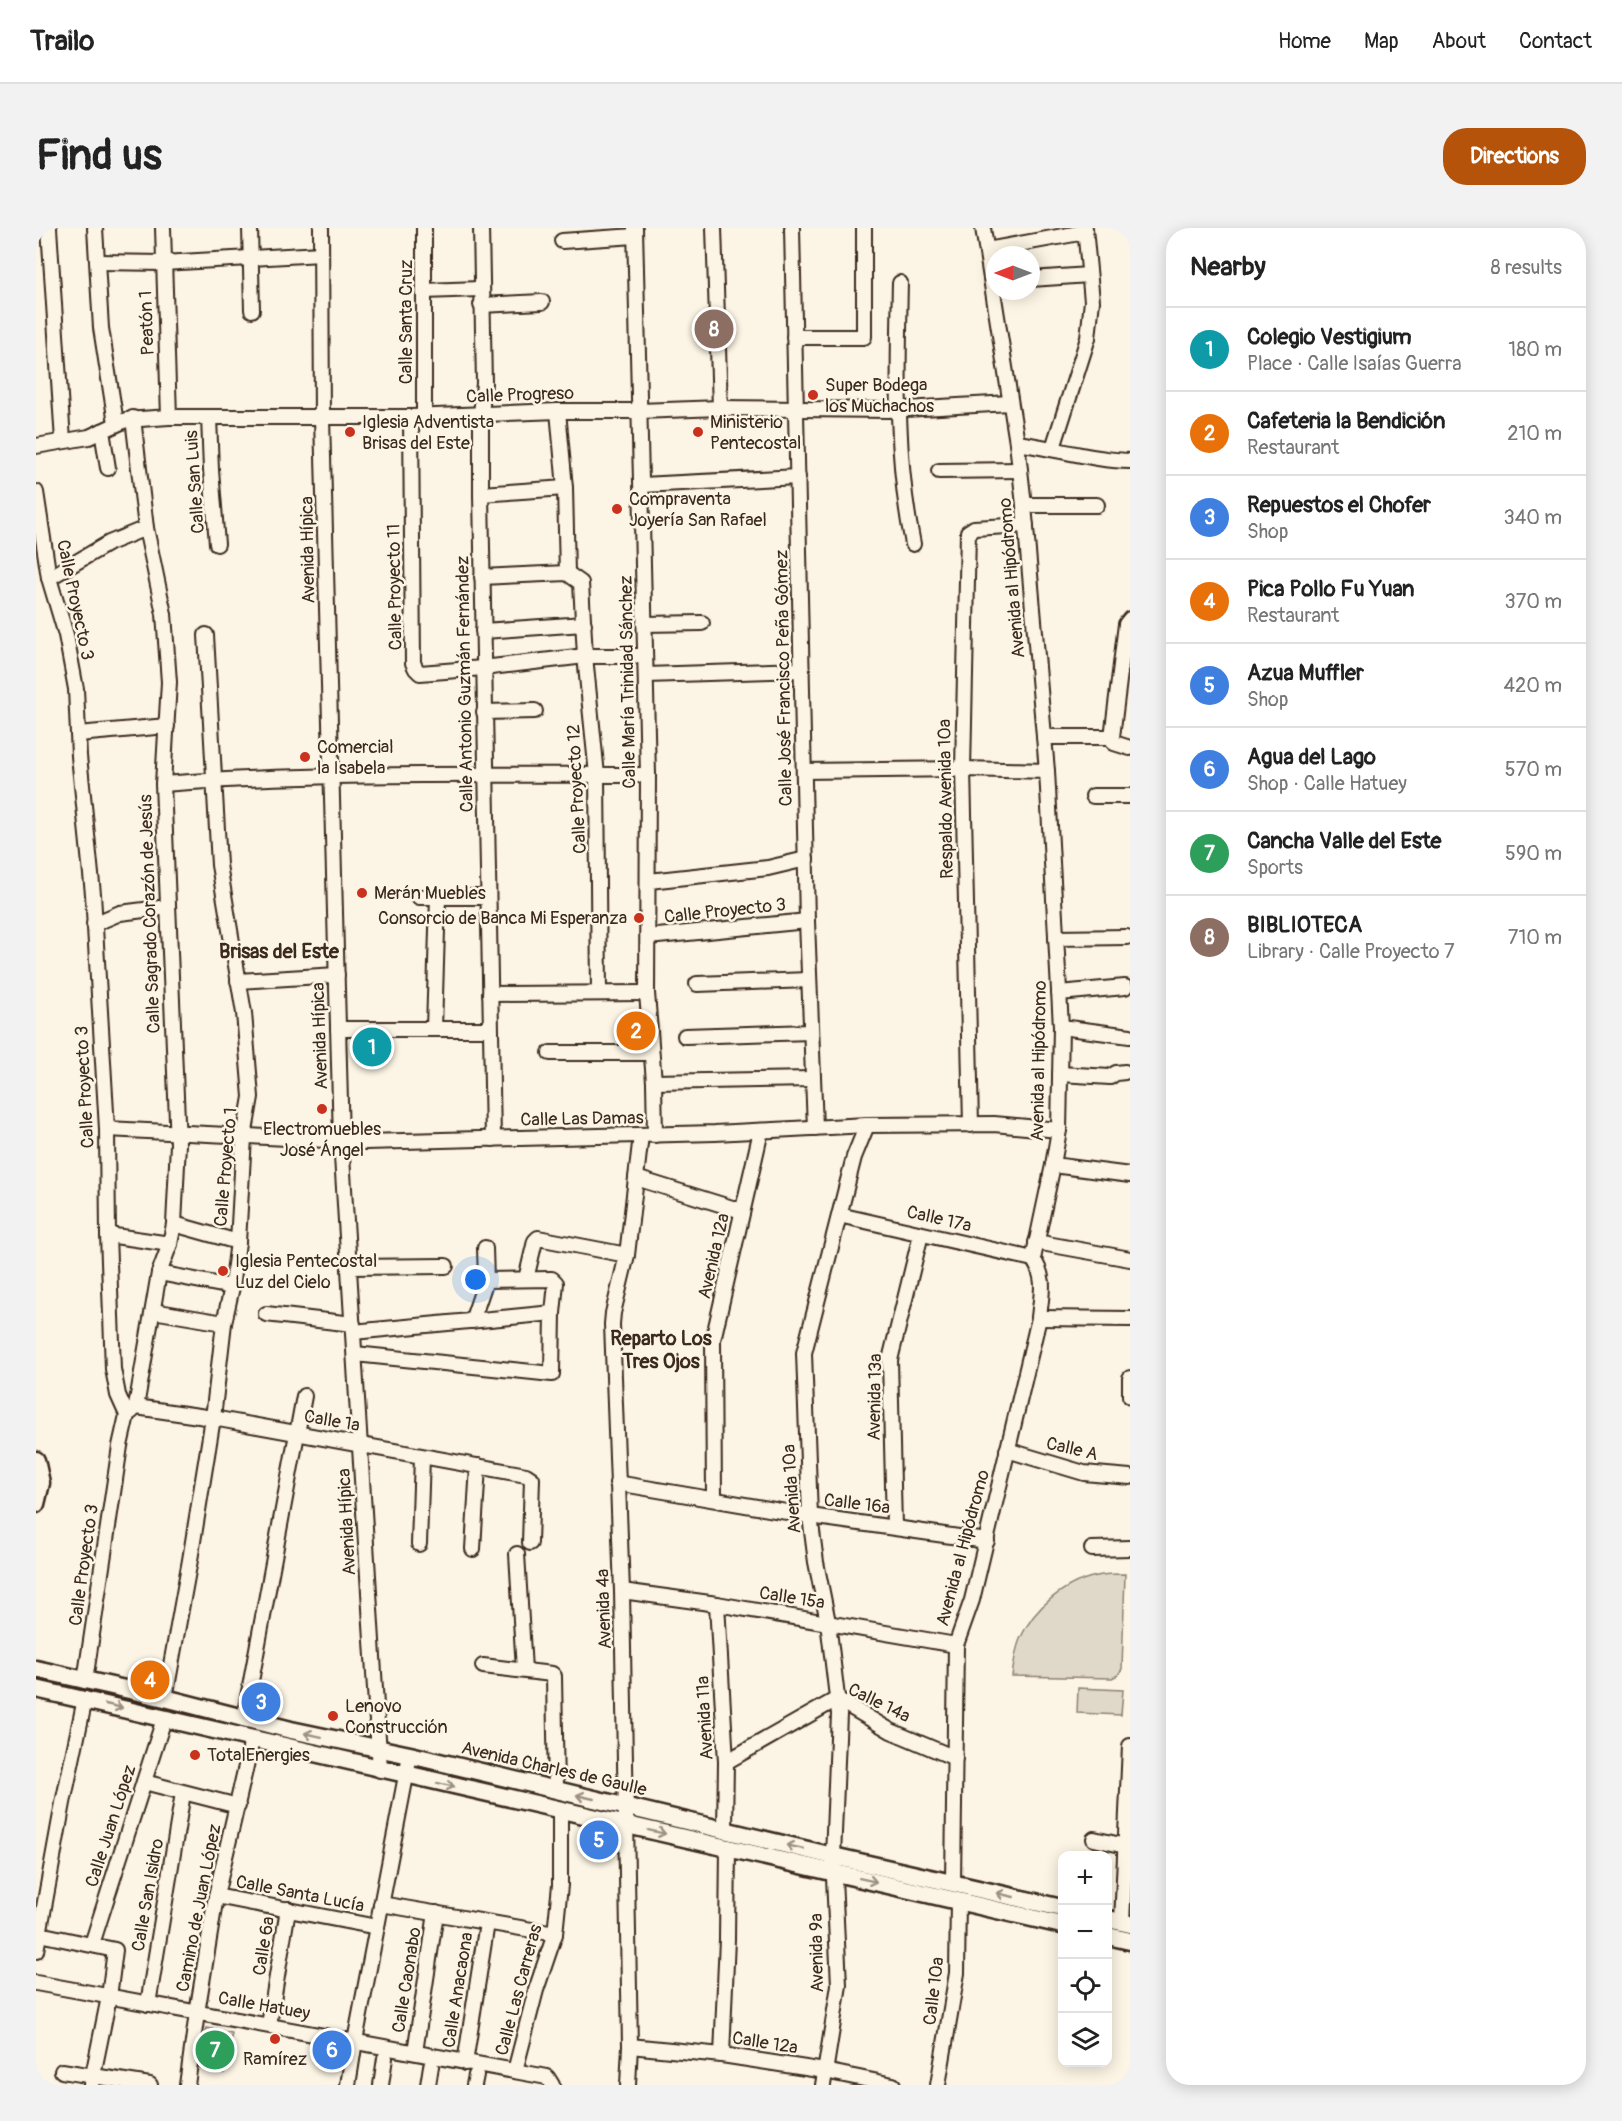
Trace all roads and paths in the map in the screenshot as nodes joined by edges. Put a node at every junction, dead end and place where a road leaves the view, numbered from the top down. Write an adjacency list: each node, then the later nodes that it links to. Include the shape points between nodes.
1 (49, 228): 46 (street)
2 (95, 228): 20 (street)
3 (163, 228): 21 (street, Peatón 1)
4 (250, 228): 19 (street)
5 (321, 228): 18 (street, Avenida Hípica)
6 (424, 228): 26 (street, Calle Santa Cruz)
7 (481, 228): 25 (street, Calle Antonio Guzmán Fernández)
8 (714, 228): 33 (street)
9 (792, 228): 31 (street, Calle José Francisco Peña Gómez)
10 (864, 228): 31 (street, via 864,338)
11 (983, 228): 16 (street, Avenida al Hipódromo)
12 (1085, 230): 14 (street); 22 (street)
13 (635, 232): 15 (street); 37 (street, Calle María Trinidad Sánchez)
14 (1038, 234): 17 (street)
15 (562, 241)
16 (986, 246)
17 (1000, 246)
18 (321, 254): 19 (street); 43 (street, Avenida Hípica)
19 (251, 259): 21 (street); 30 (street)
20 (98, 262): 21 (street); 44 (street, via 101,328)
21 (163, 263): 39 (street, Peatón 1)
22 (1089, 275): 23 (street); 49 (street, via 1092,301 1088,338)
23 (1040, 278)
24 (900, 283): 35 (street)
25 (480, 289): 26 (street); 29 (street, Calle Antonio Guzmán Fernández)
26 (424, 291): 41 (street, Calle Santa Cruz)
27 (996, 300): 32 (street, Avenida al Hipódromo)
28 (542, 302): 29 (street)
29 (481, 305): 38 (street, Calle Antonio Guzmán Fernández)
30 (252, 310)
31 (794, 337): 34 (street, Calle José Francisco Peña Gómez)
32 (1010, 403): 35 (street, Calle Progreso); 47 (street, Avenida al Hipódromo)
33 (720, 408): 34 (street, Calle Progreso); 37 (street, Calle Progreso)
34 (797, 408): 35 (street, Calle Progreso); 54 (street, Calle José Francisco Peña Gómez)
35 (898, 409): 64 (street, via 907,514)
36 (558, 411): 37 (street, Calle Progreso); 38 (street, Calle Progreso); 56 (street)
37 (639, 411): 55 (street, Calle María Trinidad Sánchez)
38 (481, 415): 41 (street, Calle Progreso); 58 (street, Calle Antonio Guzmán Fernández)
39 (169, 417): 40 (street, Calle Progreso); 42 (street, Calle Progreso)
40 (208, 417): 43 (street, Calle Progreso); 63 (street, Calle San Luis)
41 (417, 417): 43 (street, Calle Progreso); 76 (street, Calle Proyecto 11, via 413,663 420,673)
42 (133, 418): 44 (street, Calle Progreso); 62 (street, Calle Sagrado Corazón de Jesús)
43 (322, 418): 92 (street, Avenida Hípica)
44 (116, 423): 45 (street, Calle Progreso)
45 (102, 430): 46 (street, Calle Progreso, via 89,437); 51 (street)
46 (63, 441): 48 (street, Calle Progreso)
47 (1017, 443): 49 (street); 52 (street, Avenida al Hipódromo)
48 (36, 446)
49 (1053, 448): 50 (street, via 1103,460)
50 (1130, 461)
51 (108, 468)
52 (1020, 470): 53 (street); 59 (street, Avenida al Hipódromo)
53 (939, 471)
54 (798, 477): 55 (street); 77 (street, Calle José Francisco Peña Gómez)
55 (642, 484): 71 (street, Calle María Trinidad Sánchez)
56 (566, 488): 58 (street); 65 (street)
57 (36, 492): 67 (street, Calle Proyecto 3)
58 (481, 494): 66 (street, Calle Antonio Guzmán Fernández)
59 (1024, 505): 60 (street); 61 (street, Avenida al Hipódromo)
60 (1097, 505)
61 (1026, 525): 83 (street, Avenida al Hipódromo); 86 (street, Respaldo Avenida 10a, via 974,528 968,532)
62 (146, 528): 67 (street, via 109,543); 81 (street, Calle Sagrado Corazón de Jesús, via 164,614 169,682)
63 (217, 544)
64 (914, 544)
65 (567, 573): 66 (street); 70 (street, Calle Proyecto 12, via 581,583)
66 (482, 577): 72 (street, Calle Antonio Guzmán Fernández)
67 (49, 578): 82 (street, Calle Proyecto 3, via 66,635)
68 (1130, 619): 84 (street, via 1126,624)
69 (702, 623): 71 (street)
70 (584, 624): 72 (street); 74 (street, Calle Proyecto 12)
71 (644, 624): 75 (street, Calle María Trinidad Sánchez)
72 (483, 631): 76 (street, Calle Antonio Guzmán Fernández)
73 (206, 636): 93 (street, Calle Proyecto 1)
74 (585, 656): 75 (street, Calle Proyecto 11); 76 (street, Calle Proyecto 11); 90 (street, Calle Proyecto 12)
75 (645, 656): 78 (street, Calle María Trinidad Sánchez)
76 (483, 668): 80 (street, Calle Antonio Guzmán Fernández)
77 (802, 670): 78 (street); 87 (street, Calle José Francisco Peña Gómez)
78 (646, 675): 91 (street, Calle María Trinidad Sánchez)
79 (535, 711): 80 (street)
80 (484, 712): 89 (street, Calle Antonio Guzmán Fernández)
81 (167, 726): 82 (street); 94 (street, Calle Sagrado Corazón de Jesús)
82 (78, 734): 104 (street, Calle Proyecto 3)
83 (1044, 737): 84 (street); 88 (street, Avenida al Hipódromo)
84 (1113, 740): 85 (street)
85 (1130, 748)
86 (963, 769): 87 (street); 88 (street); 131 (street, Respaldo Avenida 10a)
87 (804, 771): 97 (street, Calle José Francisco Peña Gómez)
88 (1047, 771): 107 (street, Avenida al Hipódromo)
89 (485, 775): 90 (street); 92 (street); 101 (street, Calle Antonio Guzmán Fernández)
90 (597, 775): 91 (street); 113 (street, Calle Proyecto 12)
91 (648, 775): 98 (street, Calle María Trinidad Sánchez)
92 (331, 777): 93 (street); 108 (street, Avenida Hípica)
93 (214, 780): 94 (street); 110 (street, Calle Proyecto 1, via 219,865)
94 (163, 784): 102 (street, Calle Sagrado Corazón de Jesús)
95 (1093, 796): 96 (street)
96 (1130, 796)
97 (806, 859): 98 (street, via 768,868); 103 (street, Calle José Francisco Peña Gómez)
98 (649, 881): 105 (street, Calle María Trinidad Sánchez)
99 (419, 897): 100 (street)
100 (438, 897): 101 (street); 119 (street)
101 (487, 897): 116 (street, Calle Antonio Guzmán Fernández)
102 (168, 907): 104 (street, via 120,913); 136 (street, Calle Sagrado Corazón de Jesús)
103 (807, 921): 105 (street, Calle Proyecto 3); 109 (street, Calle José Francisco Peña Gómez)
104 (94, 924): 133 (street, Calle Proyecto 3)
105 (648, 937): 114 (street, Calle María Trinidad Sánchez)
106 (1127, 937): 107 (street)
107 (1056, 938): 115 (street, Avenida al Hipódromo)
108 (337, 975): 110 (street); 118 (street, Avenida Hípica)
109 (809, 980): 111 (street); 121 (street, Calle José Francisco Peña Gómez)
110 (238, 981): 138 (street, Calle Proyecto 1, via 251,1097)
111 (696, 984)
112 (1125, 987): 115 (street)
113 (599, 993): 114 (street); 116 (street)
114 (647, 993): 125 (street, Calle María Trinidad Sánchez)
115 (1059, 993): 117 (street, Avenida al Hipódromo)
116 (490, 994): 120 (street, Calle Antonio Guzmán Fernández)
117 (1061, 1027): 123 (street); 127 (street, Avenida al Hipódromo)
118 (338, 1029): 119 (street); 140 (street, Avenida Hípica)
119 (434, 1029): 120 (street)
120 (490, 1029): 139 (street, Calle Antonio Guzmán Fernández)
121 (811, 1032): 122 (street); 128 (street, Calle José Francisco Peña Gómez)
122 (685, 1036)
123 (1130, 1036)
124 (550, 1053): 125 (street)
125 (651, 1053): 129 (street, Calle María Trinidad Sánchez)
126 (1125, 1072): 127 (street, via 1110,1077)
127 (1060, 1074): 134 (street, Avenida al Hipódromo)
128 (813, 1079): 129 (street); 132 (street, Calle José Francisco Peña Gómez)
129 (654, 1082): 137 (street, Calle María Trinidad Sánchez)
130 (867, 1125): 131 (street, Calle Las Damas); 132 (street, Calle Las Damas); 145 (street, Avenida 10a)
131 (971, 1125): 134 (street, Calle Las Damas)
132 (815, 1128): 135 (street, Calle Las Damas)
133 (106, 1129): 136 (street, Calle Las Damas); 148 (street, Calle Proyecto 3)
134 (1059, 1130): 141 (street, Avenida al Hipódromo)
135 (761, 1131): 137 (street, Calle Las Damas); 144 (street, Avenida 12a)
136 (177, 1133): 138 (street, Calle Las Damas); 146 (street, Calle Sagrado Corazón de Jesús)
137 (648, 1135): 139 (street, Calle Las Damas); 143 (street, Avenida 4a)
138 (244, 1137): 140 (street, Calle Las Damas); 149 (street, Calle Proyecto 1)
139 (493, 1139): 140 (street, Calle Las Damas)
140 (341, 1140): 157 (street, Avenida Hípica)
141 (1053, 1165): 142 (street); 150 (street, Avenida al Hipódromo)
142 (1130, 1175)
143 (636, 1178): 144 (street); 153 (street, Avenida 4a)
144 (742, 1211): 184 (street, Avenida 12a, via 713,1340)
145 (839, 1215): 147 (street, Calle 17a); 186 (street, Avenida 10a, via 804,1353)
146 (174, 1224): 149 (street); 151 (street, Calle Sagrado Corazón de Jesús)
147 (921, 1234): 154 (street, Calle 17a); 187 (street, Avenida 13a, via 890,1360)
148 (108, 1235): 151 (street); 174 (street, Calle Proyecto 3, via 113,1369 118,1395)
149 (238, 1242): 161 (street, Calle Proyecto 1)
150 (1036, 1242): 154 (street, Avenida al Hipódromo); 155 (street)
151 (170, 1244): 158 (street, Calle Sagrado Corazón de Jesús)
152 (485, 1248): 160 (street)
153 (627, 1255): 159 (street, via 538,1238); 183 (street, Avenida 4a, via 612,1324)
154 (1033, 1258): 165 (street, Avenida al Hipódromo, via 1043,1281)
155 (1130, 1259)
156 (446, 1266): 157 (street)
157 (349, 1267): 169 (street, Avenida Hípica)
158 (159, 1273): 161 (street); 162 (street, Calle Sagrado Corazón de Jesús)
159 (526, 1279): 160 (street); 163 (street, via 555,1281)
160 (486, 1280): 167 (street)
161 (232, 1287): 168 (street, Calle Proyecto 1)
162 (153, 1311): 168 (street); 174 (street, Calle Sagrado Corazón de Jesús)
163 (553, 1313): 167 (street); 170 (street, via 552,1374)
164 (266, 1314): 169 (street)
165 (1039, 1318): 166 (street); 178 (street, Avenida al Hipódromo)
166 (1130, 1319)
167 (472, 1321): 169 (street)
168 (224, 1323): 175 (street, Calle Proyecto 1)
169 (353, 1328): 170 (street, Avenida Hípica)
170 (354, 1354): 177 (street, Avenida Hípica)
171 (1130, 1378): 173 (street)
172 (304, 1396): 176 (street)
173 (1130, 1396)
174 (131, 1411): 175 (street, Calle 1a); 202 (street, Calle Proyecto 3, via 120,1446)
175 (213, 1418): 176 (street, Calle 1a); 204 (street, Calle Proyecto 1)
176 (298, 1433): 177 (street, Calle 1a); 208 (street)
177 (360, 1444): 179 (street, Calle 1a); 211 (street, Avenida Hípica)
178 (1007, 1450): 182 (street, Calle A, via 1084,1473); 188 (street, Avenida al Hipódromo)
179 (422, 1457): 181 (street, Calle 1a); 190 (street)
180 (36, 1460): 185 (main road, via 41,1483)
181 (478, 1466): 189 (street, Calle 1a, via 526,1474 532,1479); 192 (street)
182 (1130, 1477)
183 (617, 1483): 184 (street, Calle 16a); 195 (street, Avenida 4a)
184 (714, 1498): 186 (street, Calle 16a)
185 (36, 1504)
186 (810, 1516): 187 (street, Calle 16a); 197 (street, Avenida 10a)
187 (894, 1527): 188 (street, Calle 16a)
188 (987, 1541): 198 (street, Avenida al Hipódromo)
189 (530, 1543)
190 (419, 1544)
191 (1130, 1548): 193 (street)
192 (473, 1549)
193 (1092, 1549)
194 (517, 1554): 201 (street)
195 (622, 1591): 196 (street, Calle 15a); 221 (street, Avenida 4a)
196 (717, 1604): 197 (street, Calle 15a); 214 (street, Avenida 11a)
197 (828, 1622): 198 (street, Calle 15a); 206 (street, Avenida 10a)
198 (956, 1645): 213 (street, Avenida al Hipódromo)
199 (483, 1666): 201 (street)
200 (36, 1669): 202 (main road, Avenida Charles de Gaulle)
201 (524, 1670): 218 (street, via 555,1676)
202 (86, 1681): 204 (main road, Avenida Charles de Gaulle)
203 (41, 1694): 205 (main road, Avenida Charles de Gaulle)
204 (165, 1698): 208 (main road, Avenida Charles de Gaulle)
205 (85, 1699): 207 (main road, Avenida Charles de Gaulle, one-way to 207); 239 (street)
206 (837, 1699): 213 (street, Calle 14a, via 891,1731); 214 (street, Calle 14a); 227 (street, Avenida 10a)
207 (164, 1719): 209 (main road, Avenida Charles de Gaulle); 217 (street, Calle Juan López)
208 (244, 1719): 211 (main road, Avenida Charles de Gaulle, one-way to 208)
209 (252, 1740): 215 (main road, Avenida Charles de Gaulle); 220 (street, Camino de Juan López)
210 (1130, 1746): 226 (street)
211 (378, 1749): 212 (main road, Avenida Charles de Gaulle); 215 (street, Avenida Hípica)
212 (410, 1755): 216 (street); 218 (main road, Avenida Charles de Gaulle)
213 (955, 1758): 228 (street, Avenida al Hipódromo)
214 (726, 1762): 224 (street, Avenida 11a)
215 (380, 1770): 216 (main road, Avenida Charles de Gaulle)
216 (406, 1775): 222 (main road, Avenida Charles de Gaulle, one-way to 222); 231 (street)
217 (144, 1782): 219 (street); 243 (street, Calle Juan López)
218 (556, 1790): 221 (main road, Avenida Charles de Gaulle, one-way to 218)
219 (183, 1793): 220 (street); 247 (street, Calle San Isidro)
220 (238, 1806): 229 (street, Camino de Juan López)
221 (627, 1806): 223 (street, Avenida 4a); 224 (main road, Avenida Charles de Gaulle)
222 (560, 1810): 223 (main road, Avenida Charles de Gaulle); 240 (street, Calle Las Carreras, via 560,1885)
223 (626, 1825): 224 (main road, Avenida Charles de Gaulle, one-way to 224); 251 (street, Avenida 4a)
224 (726, 1839): 227 (main road, Avenida Charles de Gaulle); 253 (street, Avenida 11a)
225 (1094, 1839): 226 (street)
226 (1128, 1847): 235 (street)
227 (833, 1864): 228 (main road, Avenida Charles de Gaulle); 230 (main road, Avenida Charles de Gaulle, one-way to 230); 259 (street, Avenida 9a, via 838,1985)
228 (953, 1883): 232 (main road, Avenida Charles de Gaulle, one-way to 228)
229 (216, 1896): 233 (street, Calle Santa Lucía); 248 (street, Camino de Juan López)
230 (958, 1900): 237 (main road, Avenida Charles de Gaulle); 270 (street, Calle 10a, via 957,1973)
231 (381, 1904): 234 (street, Calle Santa Lucía); 238 (street)
232 (1058, 1907)
233 (288, 1909): 238 (street, Calle Santa Lucía); 249 (street, Calle 6a)
234 (436, 1913): 236 (street, Calle Santa Lucía); 252 (street, Calle Caonabo)
235 (1120, 1922)
236 (487, 1923): 240 (street, Calle Santa Lucía); 255 (street, Calle Anacaona)
237 (1058, 1924)
238 (376, 1927): 250 (street)
239 (39, 1934): 243 (street); 244 (street)
240 (555, 1934): 258 (street, Calle Las Carreras)
241 (1112, 1937): 242 (main road)
242 (1130, 1941)
243 (92, 1944): 246 (street, via 115,1950)
244 (36, 1951)
245 (36, 1983): 246 (street, Calle Hatuey)
246 (109, 1997): 247 (street, Calle Hatuey); 260 (street)
247 (148, 2004): 248 (street, Calle Hatuey)
248 (197, 2013): 249 (street, Calle Hatuey); 263 (street, Camino de Juan López)
249 (269, 2025): 250 (street, Calle Hatuey)
250 (354, 2041): 252 (street, Calle Hatuey); 264 (street)
251 (630, 2046): 253 (street, Calle 12a); 268 (street, Avenida 4a)
252 (415, 2052): 255 (street, Calle Hatuey)
253 (722, 2055): 259 (street, Calle 12a)
254 (385, 2058): 265 (street)
255 (465, 2063): 258 (street, Calle Hatuey)
256 (431, 2066): 266 (street)
257 (62, 2071): 260 (street)
258 (515, 2071): 267 (street, Calle Hatuey, via 547,2077)
259 (824, 2078): 269 (street, Calle 12a)
260 (92, 2081): 261 (street)
261 (133, 2084): 262 (street)
262 (150, 2085)
263 (187, 2085)
264 (348, 2085)
265 (381, 2085)
266 (428, 2085)
267 (552, 2085)
268 (628, 2085)
269 (893, 2085)
270 (938, 2085)

